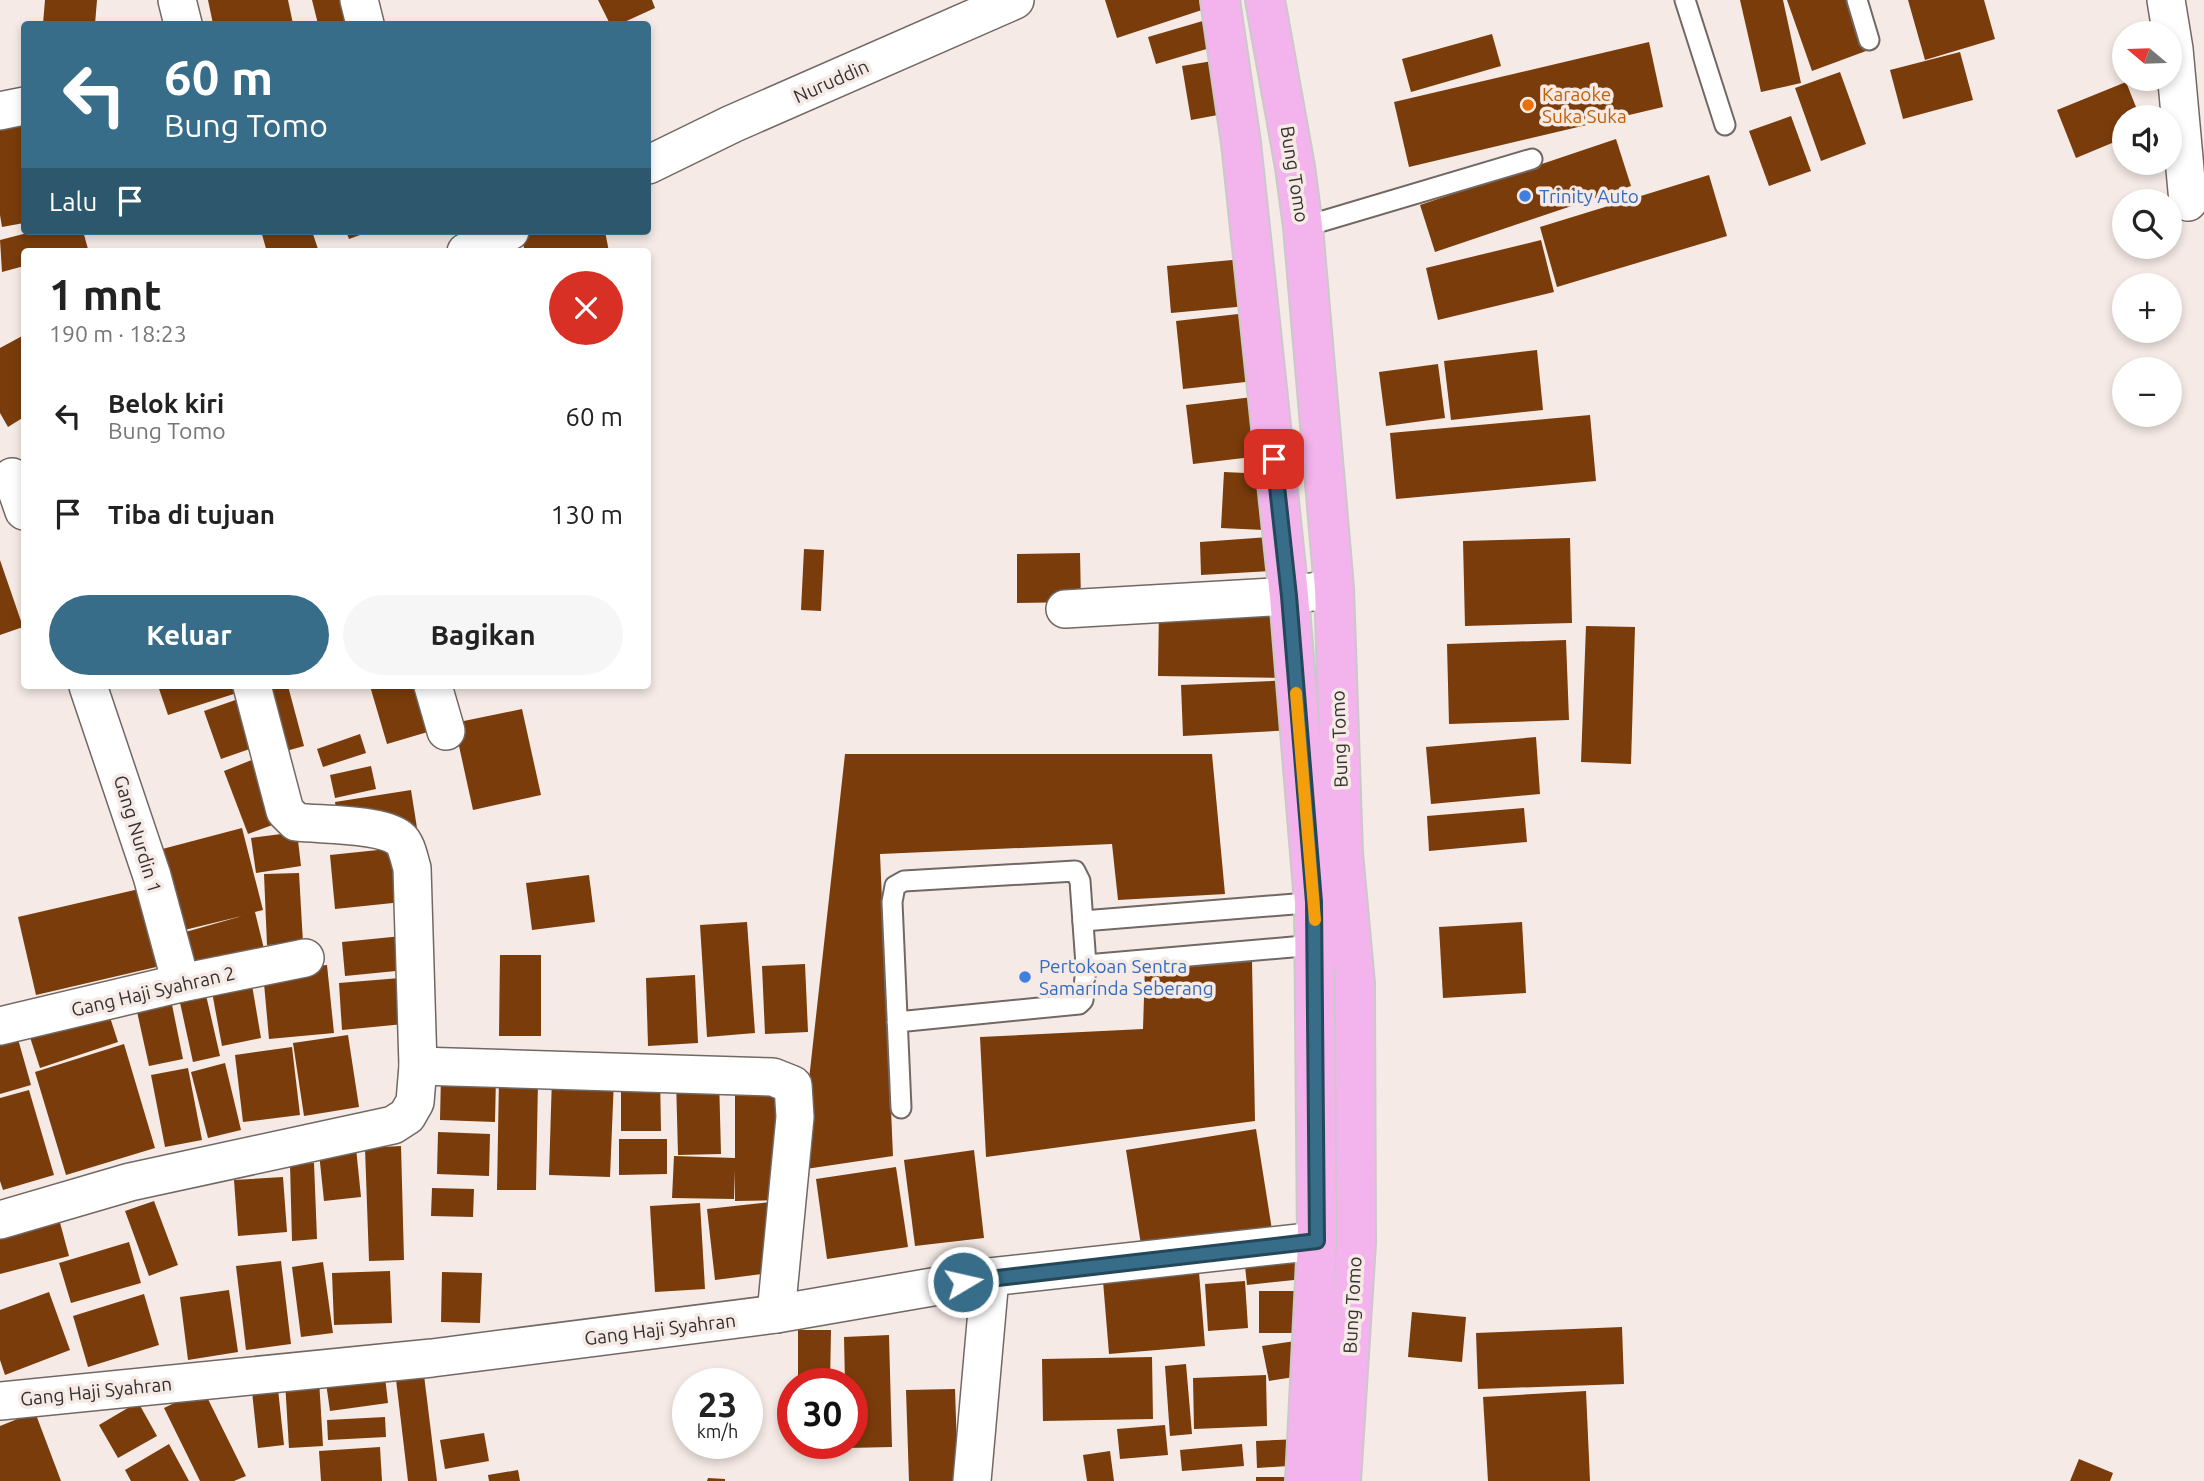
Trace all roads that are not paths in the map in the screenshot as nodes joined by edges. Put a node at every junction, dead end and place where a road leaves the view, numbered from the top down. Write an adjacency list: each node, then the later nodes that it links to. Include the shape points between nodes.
1 (177, 0): 9 (street)
2 (359, 0): 10 (street)
3 (1015, 0): 16 (street, Nuruddin)
4 (1220, 0): 24 (main road, Bung Tomo, via 1241,143)
5 (1265, 0): 18 (main road, Bung Tomo)
6 (1685, 0): 14 (lane)
7 (1857, 0): 11 (lane)
8 (2166, 0): 17 (street)
9 (182, 21)
10 (364, 21)
11 (1869, 40)
12 (21, 107): 13 (street)
13 (0, 111)
14 (1725, 125)
15 (1532, 159): 18 (lane)
16 (651, 164)
17 (2188, 202)
18 (1303, 227): 23 (main road, Bung Tomo)
19 (502, 235): 20 (street)
20 (474, 248)
21 (12, 477): 22 (street)
22 (21, 502)
23 (1334, 588): 24 (street); 30 (main road, Bung Tomo, via 1343,853)
24 (1289, 596): 25 (street); 30 (main road, Bung Tomo)
25 (1065, 609)
26 (89, 689): 35 (street, Gang Nurdin 1, via 152,876)
27 (253, 689): 40 (street, via 285,811 296,822 359,825 398,837 404,844 412,868)
28 (434, 689): 29 (street)
29 (446, 731)
30 (1331, 900): 31 (lane); 32 (main road, Bung Tomo); 36 (main road, Bung Tomo)
31 (1083, 921): 34 (lane); 38 (lane, via 1075,871 904,881 895,886 892,902)
32 (1315, 945): 34 (lane); 37 (main road, Bung Tomo)
33 (305, 958): 35 (street, Gang Haji Syahran 2)
34 (1086, 965): 38 (lane, via 1079,1004)
35 (181, 983): 39 (street, Gang Haji Syahran 2)
36 (1354, 984): 37 (main road); 49 (main road, Bung Tomo, via 1356,1242)
37 (1316, 987): 43 (main road, Bung Tomo)
38 (897, 1022): 41 (lane)
39 (0, 1026)
40 (418, 1066): 42 (street, via 415,1101 407,1116 393,1125 130,1182); 45 (street, via 773,1077 793,1085 795,1117)
41 (901, 1108)
42 (0, 1220)
43 (1317, 1241): 44 (street, Gang Haji Syahran); 48 (main road, Bung Tomo)
44 (990, 1277): 45 (street, Gang Haji Syahran); 47 (street)
45 (776, 1314): 46 (street, Gang Haji Syahran, via 432,1358)
46 (0, 1401)
47 (972, 1481)
48 (1305, 1481)
49 (1341, 1481)

